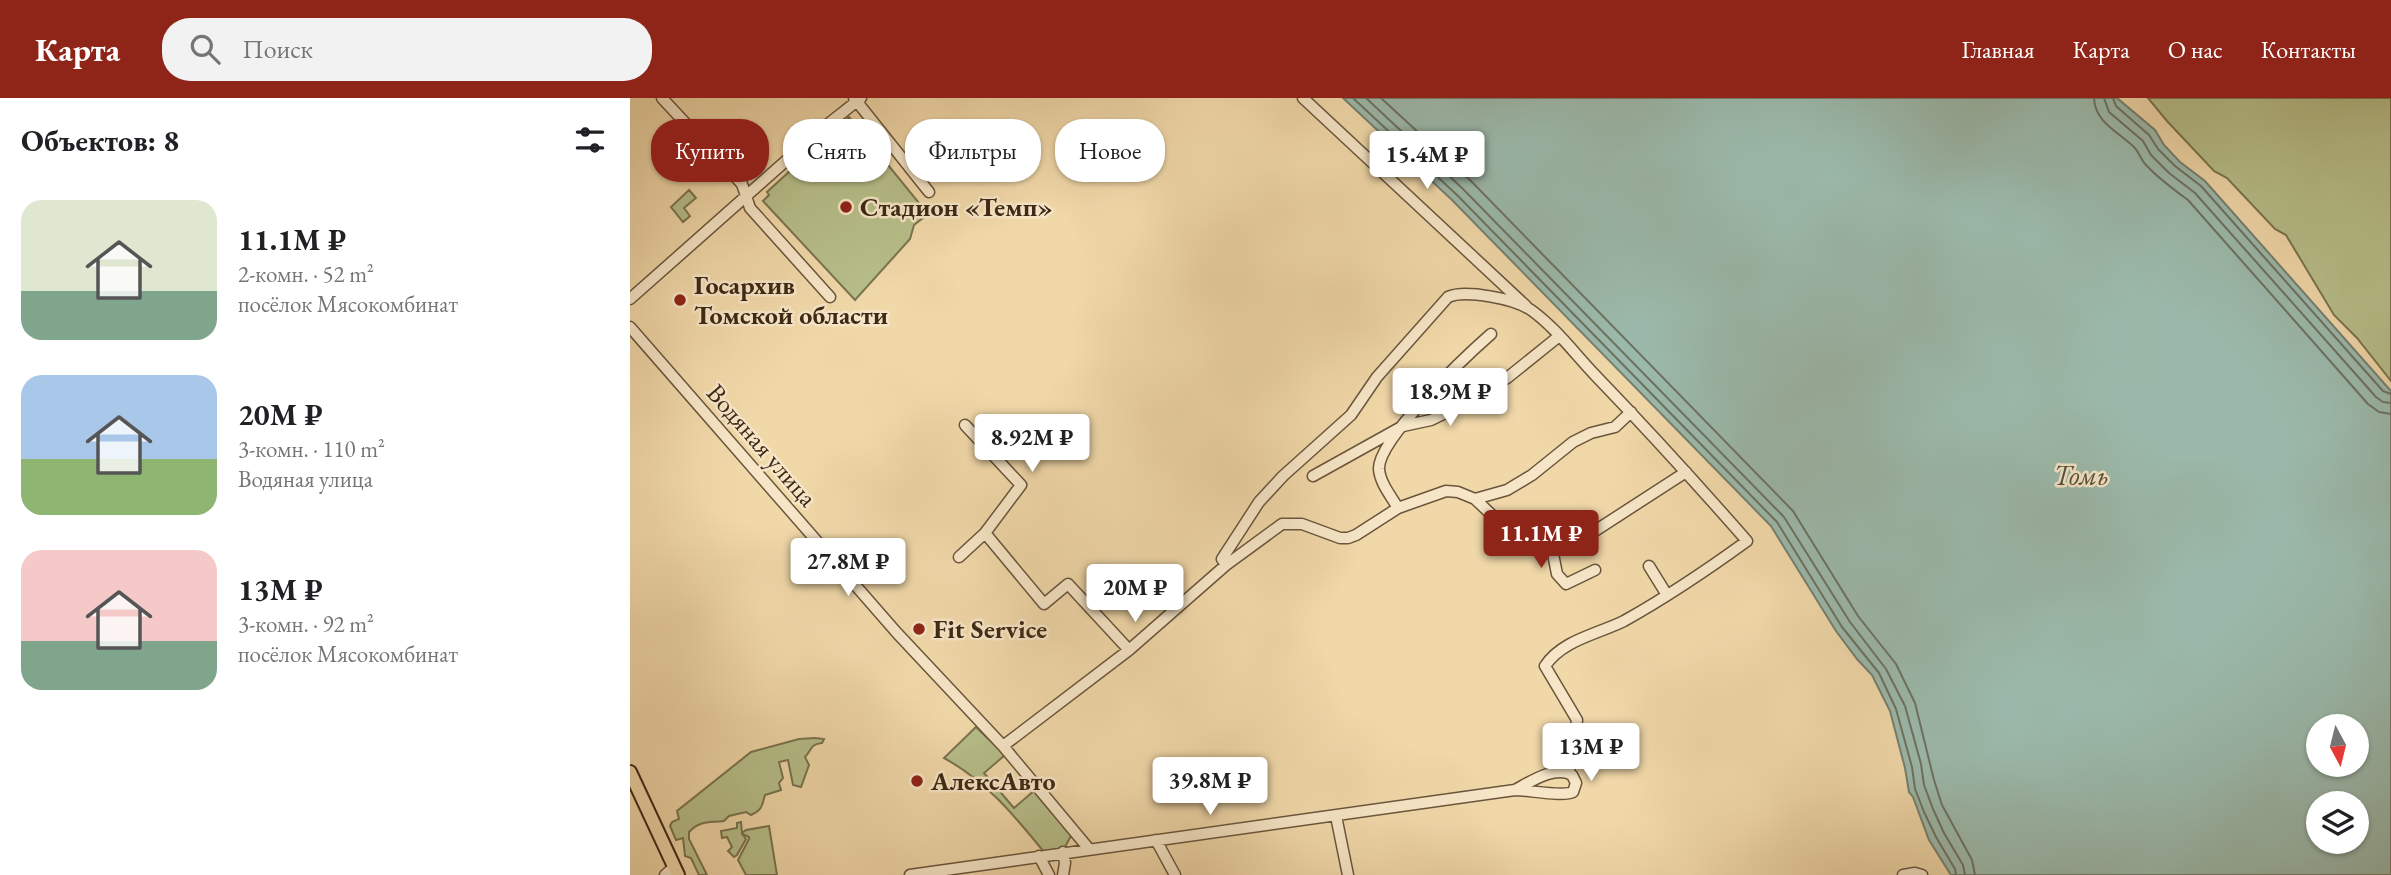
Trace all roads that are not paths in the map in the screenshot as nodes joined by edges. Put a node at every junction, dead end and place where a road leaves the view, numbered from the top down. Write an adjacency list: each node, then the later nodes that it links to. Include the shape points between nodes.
1 (663, 98): 5 (street, via 741,184)
2 (1303, 98): 8 (street)
3 (857, 99): 4 (street); 5 (street)
4 (929, 192)
5 (746, 196): 6 (street, via 750,208); 7 (street)
6 (830, 298)
7 (630, 299)
8 (1529, 308): 11 (street); 22 (street, via 1462,293 1448,297 1377,377 1351,415 1259,502 1222,559)
9 (630, 327): 27 (street, Водяная улица, via 897,633)
10 (1491, 334): 14 (street, via 1429,393)
11 (1558, 337): 12 (street); 14 (street, via 1507,378 1466,403 1431,420)
12 (1631, 412): 15 (street); 17 (street, via 1615,427 1573,442 1507,490)
13 (965, 425): 19 (street, via 1021,485)
14 (1403, 426): 16 (street); 18 (street, via 1386,448 1379,468)
15 (1686, 472): 20 (street, via 1589,537); 25 (street, via 1747,541)
16 (1313, 477)
17 (1475, 499): 18 (street, via 1446,491); 20 (street, via 1508,525)
18 (1398, 508): 22 (street, via 1348,538 1302,524 1282,524)
19 (985, 533): 21 (street); 26 (street, via 1044,604 1068,584)
20 (1550, 539): 24 (street, via 1558,574 1566,584)
21 (959, 557)
22 (1226, 565): 26 (street)
23 (1649, 566): 25 (street)
24 (1595, 570)
25 (1667, 595): 29 (street, via 1565,648 1545,666 1577,720)
26 (1129, 650): 27 (street)
27 (1003, 746): 33 (street, Водяная улица)
28 (630, 772): 36 (main road)
29 (1569, 772): 30 (street, via 1551,774); 30 (street, via 1576,783 1569,794)
30 (1515, 790): 31 (street)
31 (1336, 816): 32 (street); 41 (street)
32 (1156, 840): 33 (street); 40 (street)
33 (1089, 849): 34 (street)
34 (1063, 852): 35 (street); 39 (street)
35 (1039, 856): 37 (street); 38 (street)
36 (672, 872)
37 (910, 875)
38 (1049, 875)
39 (1063, 875)
40 (1175, 875)
41 (1348, 875)
42 (1903, 875): 43 (street)
43 (1922, 875)

